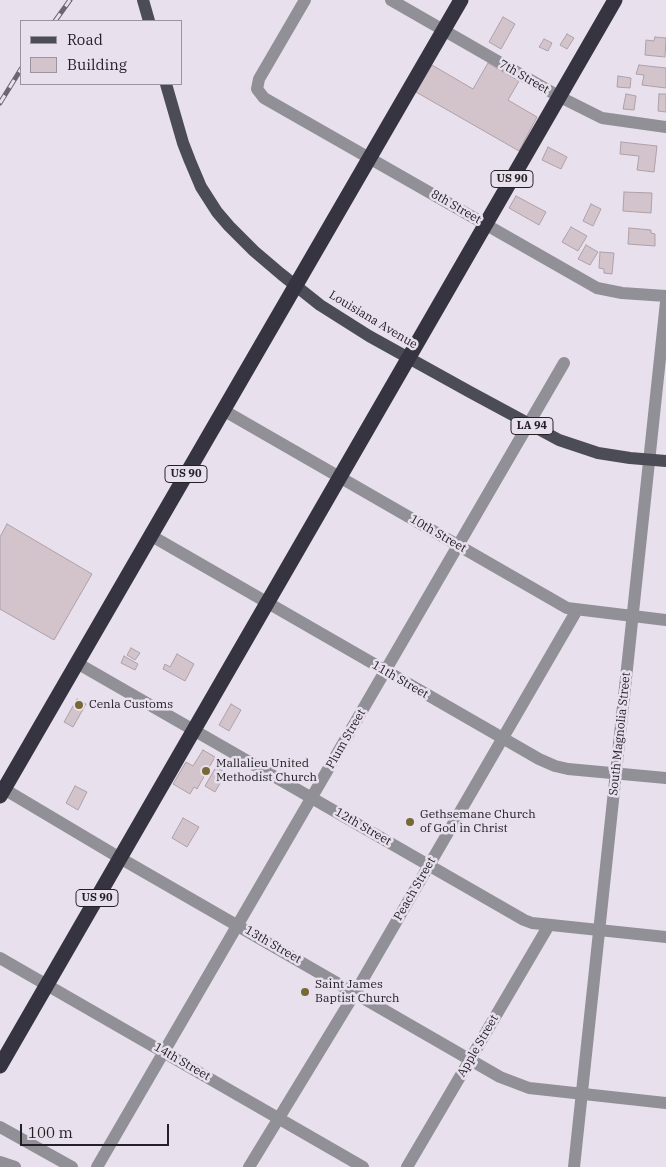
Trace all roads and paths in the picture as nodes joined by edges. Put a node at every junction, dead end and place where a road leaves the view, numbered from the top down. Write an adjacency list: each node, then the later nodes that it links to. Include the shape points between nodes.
1 (143, 0): 6 (main road)
2 (305, 0): 11 (street, 8th Street, via 259,79 257,89 264,98)
3 (391, 0): 7 (street, 7th Street)
4 (461, 0): 7 (highway, US 90)
5 (614, 0): 9 (highway, US 90)
6 (149, 20)
7 (443, 30): 9 (street, 7th Street); 11 (highway, US 90)
8 (166, 85): 13 (main road, Louisiana Avenue, via 183,143 201,187 229,226)
9 (560, 97): 10 (street, 7th Street, via 610,120); 12 (highway, US 90)
10 (666, 127)
11 (369, 158): 12 (street, 8th Street); 13 (highway, US 90)
12 (486, 224): 14 (street, 8th Street, via 597,288); 16 (highway, US 90)
13 (296, 286): 16 (main road, Louisiana Avenue, via 320,305); 18 (highway, US 90)
14 (666, 296)
15 (666, 302): 20 (street, South Magnolia Street)
16 (409, 358): 19 (main road, Louisiana Avenue / LA 94); 22 (highway, US 90)
17 (564, 363): 19 (street, Plum Street)
18 (223, 410): 22 (street, 10th Street); 23 (highway, US 90)
19 (528, 424): 20 (main road, Louisiana Avenue / LA 94, via 580,448); 24 (street, Plum Street)
20 (649, 460): 21 (main road, Louisiana Avenue / LA 94); 27 (street, South Magnolia Street)
21 (666, 461)
22 (340, 478): 24 (street, 10th Street); 25 (highway, US 90)
23 (150, 536): 25 (street, 11th Street); 29 (highway, US 90)
24 (458, 546): 26 (street, 10th Street, via 557,603); 30 (street, Plum Street)
25 (267, 604): 30 (street, 11th Street); 31 (highway, US 90)
26 (577, 610): 27 (street, 10th Street); 32 (street, Peach Street)
27 (633, 617): 28 (street, 10th Street); 33 (street, South Magnolia Street)
28 (666, 620)
29 (77, 663): 31 (street, 12th Street); 35 (highway, US 90)
30 (386, 671): 32 (street, 11th Street); 36 (street, Plum Street)
31 (194, 730): 36 (street, 12th Street); 37 (highway, US 90)
32 (503, 739): 33 (street, 11th Street, via 555,766); 38 (street, Peach Street)
33 (616, 773): 34 (street, 11th Street); 41 (street, South Magnolia Street)
34 (666, 778)
35 (2, 792): 37 (street, 13th Street)
36 (311, 798): 38 (street, 12th Street); 39 (street, Plum Street)
37 (120, 858): 39 (street, 13th Street); 44 (highway, US 90)
38 (429, 865): 40 (street, 12th Street, via 524,920); 45 (street, Peach Street)
39 (238, 925): 45 (street, 13th Street); 46 (street, Plum Street)
40 (549, 925): 41 (street, 12th Street); 47 (street, Apple Street)
41 (600, 930): 42 (street, 12th Street); 49 (street, South Magnolia Street)
42 (666, 937)
43 (0, 958): 44 (street, 14th Street)
44 (47, 985): 46 (street, 14th Street); 48 (highway, US 90)
45 (355, 993): 47 (street, 13th Street); 51 (street, Peach Street)
46 (165, 1053): 51 (street, 14th Street); 54 (street, Plum Street)
47 (470, 1060): 49 (street, 13th Street, via 520,1085); 57 (street, Apple Street)
48 (0, 1066)
49 (582, 1094): 50 (street, 13th Street); 58 (street, South Magnolia Street)
50 (666, 1103)
51 (279, 1118): 55 (street, Peach Street); 56 (street, 14th Street)
52 (0, 1127): 53 (street)
53 (72, 1167)
54 (97, 1167)
55 (249, 1167)
56 (363, 1167)
57 (407, 1167)
58 (574, 1167)

